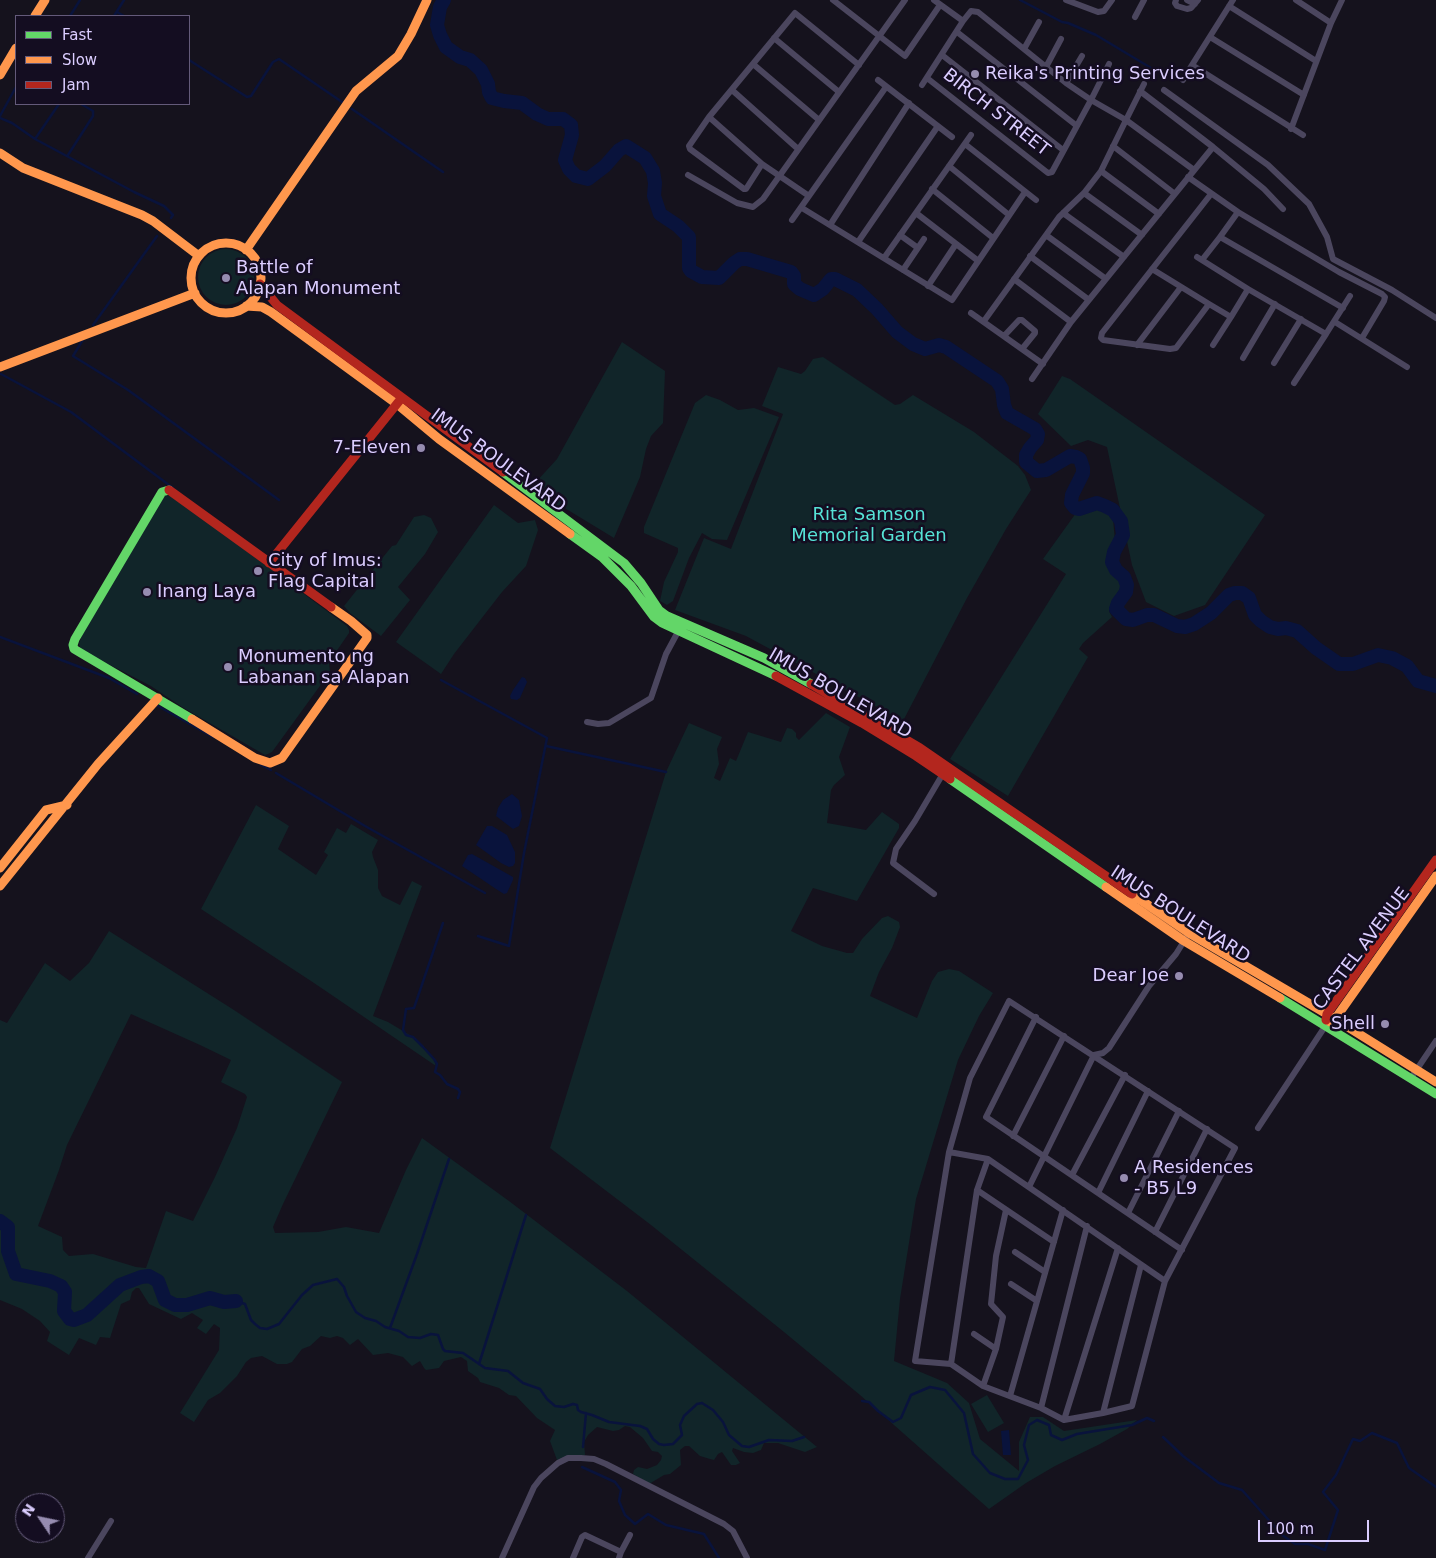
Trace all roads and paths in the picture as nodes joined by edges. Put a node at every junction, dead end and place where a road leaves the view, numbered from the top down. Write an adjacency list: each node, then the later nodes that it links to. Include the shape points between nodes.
1 (45, 0): 17 (main road)
2 (427, 0): 99 (main road, via 398,56 352,96)
3 (904, 0): 24 (street)
4 (1066, 0): 5 (street, via 1098,12 1104,11)
5 (1112, 0)
6 (1144, 0): 18 (street)
7 (1176, 0): 14 (street, via 1177,6 1187,9)
8 (1186, 0): 14 (street)
9 (1233, 0): 16 (street)
10 (1296, 0): 15 (street)
11 (1342, 0): 21 (street)
12 (838, 1): 24 (street)
13 (937, 2): 19 (street); 24 (street, via 905,56)
14 (1196, 2)
15 (1304, 2): 21 (street)
16 (1229, 6): 23 (street); 31 (street)
17 (36, 15)
18 (1136, 17)
19 (963, 21): 22 (street); 27 (street, via 971,12 978,12)
20 (1039, 22): 27 (street)
21 (1331, 23): 31 (street)
22 (957, 32): 29 (street); 56 (street)
23 (1210, 36): 34 (street); 49 (street)
24 (880, 37): 35 (street)
25 (774, 38): 32 (street); 35 (street, via 796,12); 48 (street)
26 (1061, 39): 36 (street)
27 (1024, 49): 36 (street)
28 (15, 50): 37 (main road)
29 (942, 55): 38 (street); 65 (street)
30 (1082, 56): 41 (street)
31 (1316, 61): 49 (street)
32 (753, 64): 45 (street); 53 (street)
33 (1109, 64): 50 (street)
34 (1192, 65): 40 (street); 57 (street)
35 (859, 66): 48 (street)
36 (1046, 67): 41 (street)
37 (0, 75)
38 (927, 78): 43 (street); 65 (street, BIRCH STREET, via 1048,172 1052,172)
39 (878, 80): 44 (street)
40 (1183, 80)
41 (1066, 83): 50 (street)
42 (1144, 84): 47 (street)
43 (922, 85)
44 (886, 87): 51 (street); 79 (street)
45 (732, 90): 52 (street); 64 (street)
46 (1164, 90): 122 (street, via 1268,165 1309,204 1327,238 1333,259)
47 (1140, 91): 54 (street); 63 (street)
48 (838, 92): 53 (street)
49 (1304, 94): 57 (street)
50 (1091, 100): 54 (street); 56 (street)
51 (909, 104): 55 (street); 89 (street)
52 (709, 118): 67 (street); 67 (street, via 690,149 744,189)
53 (818, 120): 64 (street)
54 (1126, 120): 62 (street); 69 (street)
55 (938, 126): 60 (street); 96 (street)
56 (1077, 126): 65 (street)
57 (1291, 129): 59 (street)
58 (970, 135): 61 (street)
59 (1303, 135)
60 (952, 136)
61 (965, 144): 68 (street); 75 (street)
62 (1113, 146): 70 (street); 77 (street)
63 (1213, 147): 69 (street); 82 (street, via 1264,188)
64 (798, 149): 72 (street)
65 (1063, 150)
66 (0, 152): 100 (main road, via 31,171 142,215)
67 (762, 164): 72 (street)
68 (949, 166): 74 (street); 87 (street)
69 (1194, 170): 73 (street)
70 (1101, 171): 76 (street); 86 (street)
71 (688, 175): 72 (street, via 737,203 753,207)
72 (780, 176): 79 (street)
73 (1188, 177): 77 (street); 78 (street)
74 (932, 189): 84 (street); 93 (street)
75 (1025, 192): 80 (street); 87 (street)
76 (1084, 193): 85 (street); 92 (street)
77 (1175, 194): 86 (street)
78 (1212, 194): 83 (street); 105 (street)
79 (809, 196): 81 (street)
80 (1036, 200)
81 (802, 208): 88 (street); 89 (street)
82 (1282, 209)
83 (1238, 212): 94 (street); 129 (street, via 1385,297)
84 (916, 213): 90 (street); 97 (street)
85 (1063, 213): 91 (street); 102 (street)
86 (1159, 214): 92 (street)
87 (1009, 215): 93 (street)
88 (792, 220)
89 (830, 225): 96 (street)
90 (900, 235): 98 (street); 103 (street)
91 (1046, 235): 101 (street); 108 (street)
92 (1142, 235): 102 (street)
93 (993, 238): 104 (street)
94 (1220, 238): 112 (street, via 1200,259); 119 (street)
95 (924, 239): 98 (street)
96 (858, 242): 103 (street)
97 (956, 244): 104 (street); 110 (street)
98 (918, 248): 106 (street)
99 (246, 250): 100 (main road, via 234,244 219,244); 109 (main road, via 260,270)
100 (199, 256): 113 (main road, via 191,276)
101 (1030, 256): 107 (street); 115 (street)
102 (1124, 257): 108 (street)
103 (884, 258): 106 (street)
104 (978, 260): 110 (street, via 954,299)
105 (1152, 269): 111 (street); 130 (street, via 1101,338)
106 (903, 270): 110 (street)
107 (1014, 279): 124 (street); 125 (street)
108 (1106, 279): 115 (street)
109 (260, 284): 118 (main road); 140 (main road, IMUS BOULEVARD, via 277,305)
110 (928, 286)
111 (1181, 287): 116 (street); 130 (street)
112 (1248, 290): 117 (street); 121 (street)
113 (195, 293): 118 (main road, via 214,311 235,312); 136 (main road)
114 (1350, 296): 119 (street)
115 (1089, 300): 125 (street)
116 (1209, 304): 121 (street); 130 (street, via 1176,348)
117 (1275, 304): 123 (street); 133 (street)
118 (246, 306): 140 (main road, IMUS BOULEVARD, via 262,307 271,312)
119 (1344, 308): 126 (street)
120 (971, 312): 124 (street)
121 (1231, 316): 131 (street)
122 (1436, 318)
123 (1301, 319): 127 (street); 134 (street)
124 (984, 321): 128 (street)
125 (1071, 322): 135 (street)
126 (1335, 322): 127 (street); 129 (street)
127 (1326, 334): 139 (street)
128 (1004, 336): 132 (street); 132 (street, via 1022,320 1035,331)
129 (1362, 338): 137 (street)
130 (1137, 345)
131 (1213, 345)
132 (1022, 349): 135 (street)
133 (1243, 358)
134 (1274, 363)
135 (1043, 364): 138 (street)
136 (0, 366)
137 (1406, 367)
138 (1032, 379)
139 (1294, 383)
140 (399, 401): 141 (main road); 142 (main road, IMUS BOULEVARD, via 439,439 602,557 631,586 654,617 662,623)
141 (269, 563): 143 (main road, via 175,493 169,490 162,492 73,645 75,650); 143 (main road, via 367,636 282,758 270,763 255,758)
142 (681, 627): 144 (street, via 666,654 651,698 609,723); 145 (main road, IMUS BOULEVARD, via 762,663)
143 (158, 698): 146 (main road, via 98,764)
144 (587, 722)
145 (944, 770): 151 (street, via 896,849 893,863); 152 (main road, IMUS BOULEVARD)
146 (68, 804): 148 (main road, via 46,810); 150 (main road)
147 (1436, 860): 154 (main road, CASTEL AVENUE)
148 (0, 868)
149 (1436, 876): 154 (main road, CASTEL AVENUE)
150 (0, 886)
151 (934, 894)
152 (1186, 937): 154 (main road, IMUS BOULEVARD); 155 (main road, IMUS BOULEVARD); 158 (street, via 1176,954 1148,986 1109,1048)
153 (1036, 1017): 156 (street); 167 (street, via 986,1117); 168 (street, via 1009,1001 970,1078)
154 (1331, 1017): 155 (main road, CASTEL AVENUE); 159 (main road, IMUS BOULEVARD)
155 (1326, 1025): 159 (main road, IMUS BOULEVARD); 165 (street)
156 (1064, 1036): 158 (street); 167 (street)
157 (1436, 1041): 159 (street)
158 (1094, 1056): 160 (street); 169 (street)
159 (1414, 1074): 161 (main road, IMUS BOULEVARD); 163 (main road, IMUS BOULEVARD)
160 (1125, 1075): 162 (street); 171 (street)
161 (1436, 1082)
162 (1148, 1091): 164 (street); 174 (street)
163 (1436, 1094)
164 (1178, 1111): 166 (street); 177 (street)
165 (1258, 1128)
166 (1207, 1129): 179 (street); 182 (street, via 1235,1148)
167 (1013, 1136): 169 (street)
168 (949, 1152): 170 (street); 191 (street, via 914,1361)
169 (1044, 1156): 171 (street); 172 (street)
170 (988, 1159): 172 (street); 173 (street)
171 (1072, 1175): 174 (street)
172 (1029, 1187): 176 (street)
173 (976, 1190): 175 (street); 191 (street)
174 (1098, 1193): 177 (street)
175 (1006, 1210): 180 (street); 190 (street, via 996,1256 991,1304 1003,1317)
176 (1063, 1210): 178 (street); 180 (street)
177 (1128, 1213): 179 (street)
178 (1087, 1226): 181 (street); 194 (street)
179 (1155, 1232): 182 (street)
180 (1054, 1242): 185 (street)
181 (1118, 1248): 184 (street); 196 (street)
182 (1182, 1250): 186 (street)
183 (1015, 1252): 185 (street)
184 (1141, 1265): 186 (street); 195 (street)
185 (1045, 1272): 188 (street)
186 (1165, 1281): 195 (street, via 1132,1406)
187 (1011, 1284): 188 (street)
188 (1037, 1301): 193 (street)
189 (974, 1334): 190 (street)
190 (996, 1349): 192 (street)
191 (951, 1364): 192 (street)
192 (983, 1386): 193 (street)
193 (1010, 1396): 194 (street)
194 (1040, 1408): 196 (street)
195 (1103, 1413): 196 (street)
196 (1064, 1420)
197 (111, 1521): 200 (street)
198 (630, 1535): 199 (street)
199 (620, 1555): 202 (street, via 585,1535)
200 (88, 1558)
201 (502, 1558): 203 (street, via 534,1487 558,1463 568,1458 606,1464 724,1524 733,1531)
202 (573, 1558)
203 (747, 1558)

